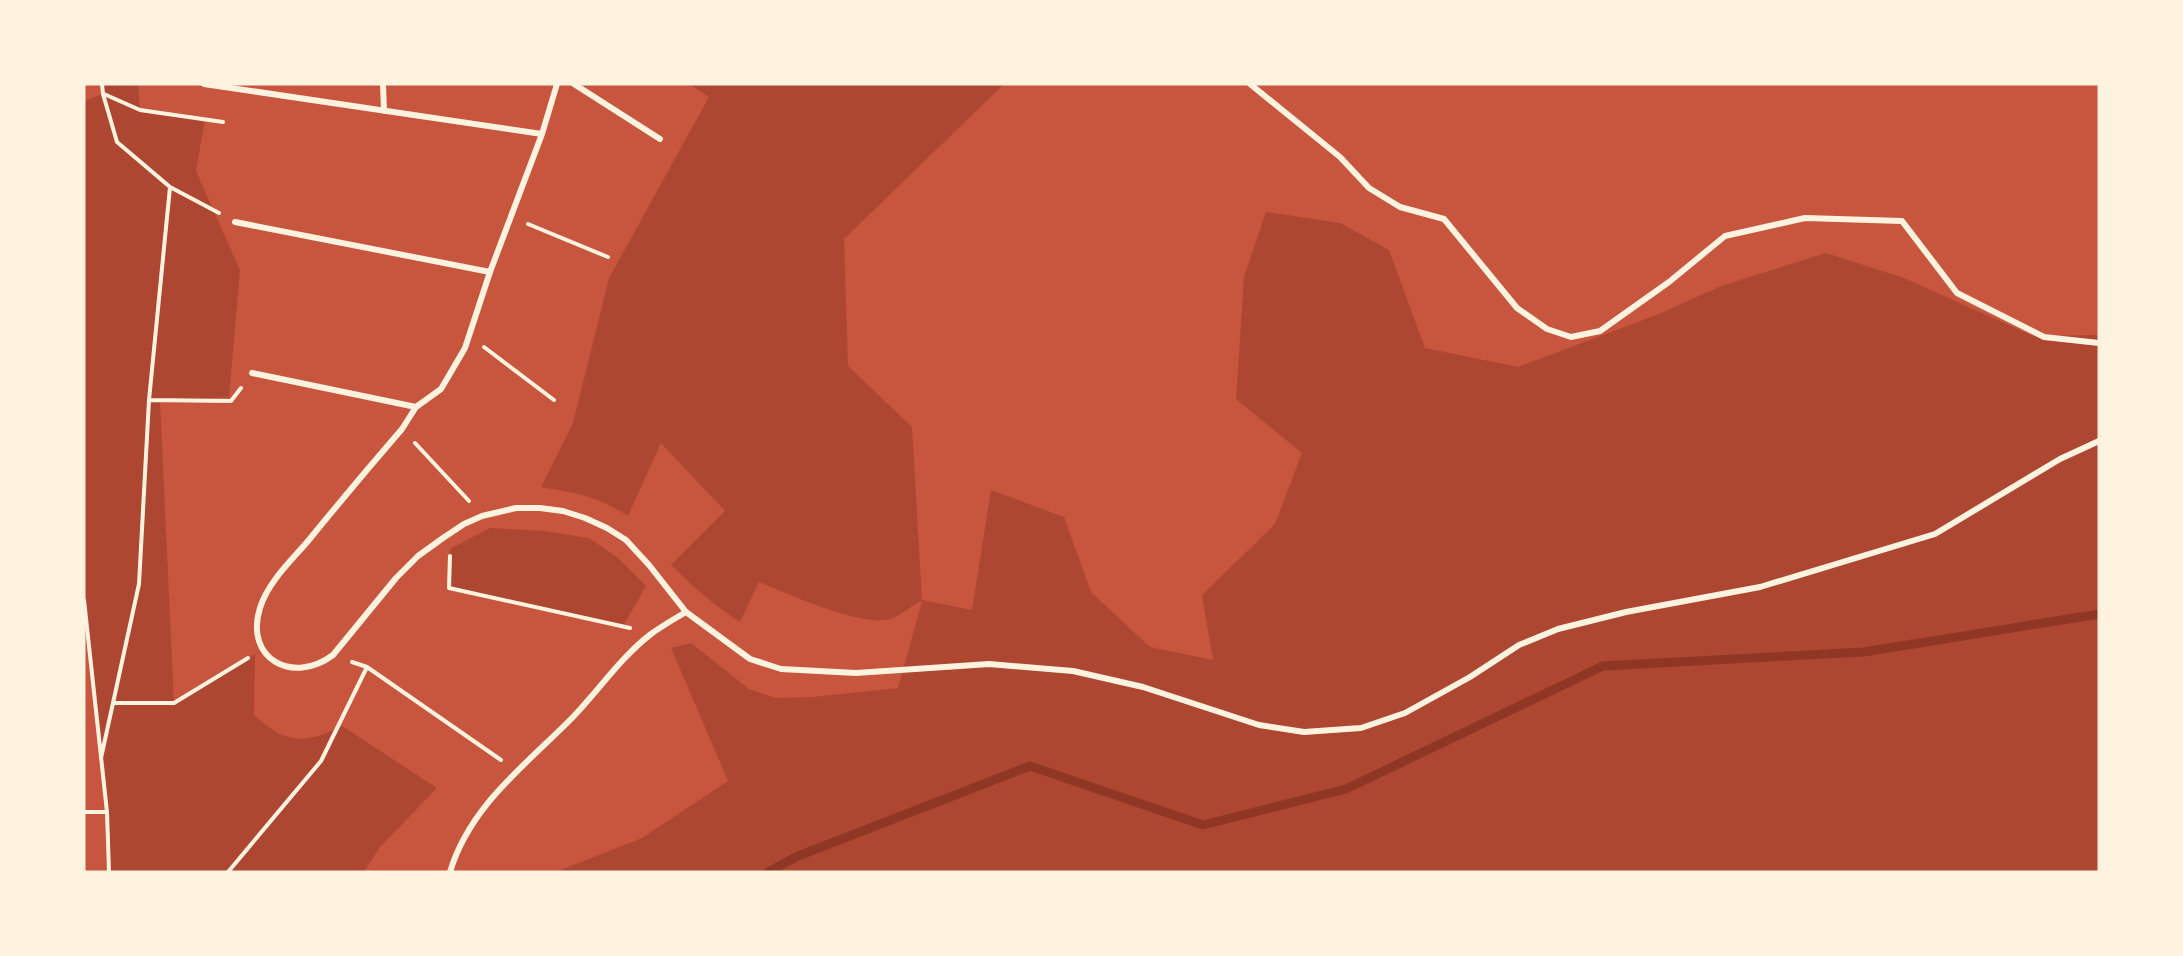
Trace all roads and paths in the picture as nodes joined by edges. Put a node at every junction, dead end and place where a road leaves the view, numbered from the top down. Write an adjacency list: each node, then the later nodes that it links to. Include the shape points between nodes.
1 (102, 84): 7 (path)
2 (204, 84): 8 (street)
3 (383, 84): 8 (street)
4 (557, 84): 10 (street)
5 (574, 84): 11 (street)
6 (1250, 84): 18 (street, via 1340,157 1369,188 1400,207 1444,219 1516,308 1547,329 1571,337 1600,331 1725,236 1806,218 1902,221 1957,293 2044,337)
7 (103, 94): 9 (path, via 140,110); 12 (path, via 117,142)
8 (384, 111): 10 (street)
9 (223, 122)
10 (542, 134): 13 (street)
11 (660, 139)
12 (170, 187): 14 (path); 20 (path)
13 (511, 217): 15 (path); 16 (street)
14 (236, 222): 16 (street)
15 (608, 257)
16 (490, 272): 17 (street)
17 (469, 336): 21 (path); 22 (street, via 441,389)
18 (2099, 343)
19 (252, 373): 20 (path, via 231,401); 22 (street)
20 (149, 400): 33 (path, via 139,584)
21 (554, 400)
22 (416, 407): 23 (street)
23 (402, 429): 25 (path); 31 (street, via 267,593 256,624 262,651)
24 (2099, 441): 28 (street, via 2060,459 1935,534 1760,587 1558,629 1519,645 1405,713 1361,728 1304,732 1259,725 1143,687 1072,671 989,664 856,673 781,669 750,659)
25 (482, 516): 28 (street, via 516,508 540,508 574,514 607,528 626,540); 30 (street, via 418,556)
26 (449, 588): 29 (path)
27 (84, 600): 34 (path)
28 (686, 612): 29 (street)
29 (651, 635): 35 (street)
30 (333, 655): 31 (street, via 305,667); 32 (path)
31 (276, 663): 33 (path, via 255,654 174,703)
32 (367, 667): 35 (path); 39 (path, via 321,761)
33 (113, 704): 34 (path)
34 (102, 758): 37 (path)
35 (516, 771): 40 (street, via 467,830)
36 (84, 812): 37 (path)
37 (107, 812): 38 (path)
38 (110, 872)
39 (228, 872)
40 (450, 872)

